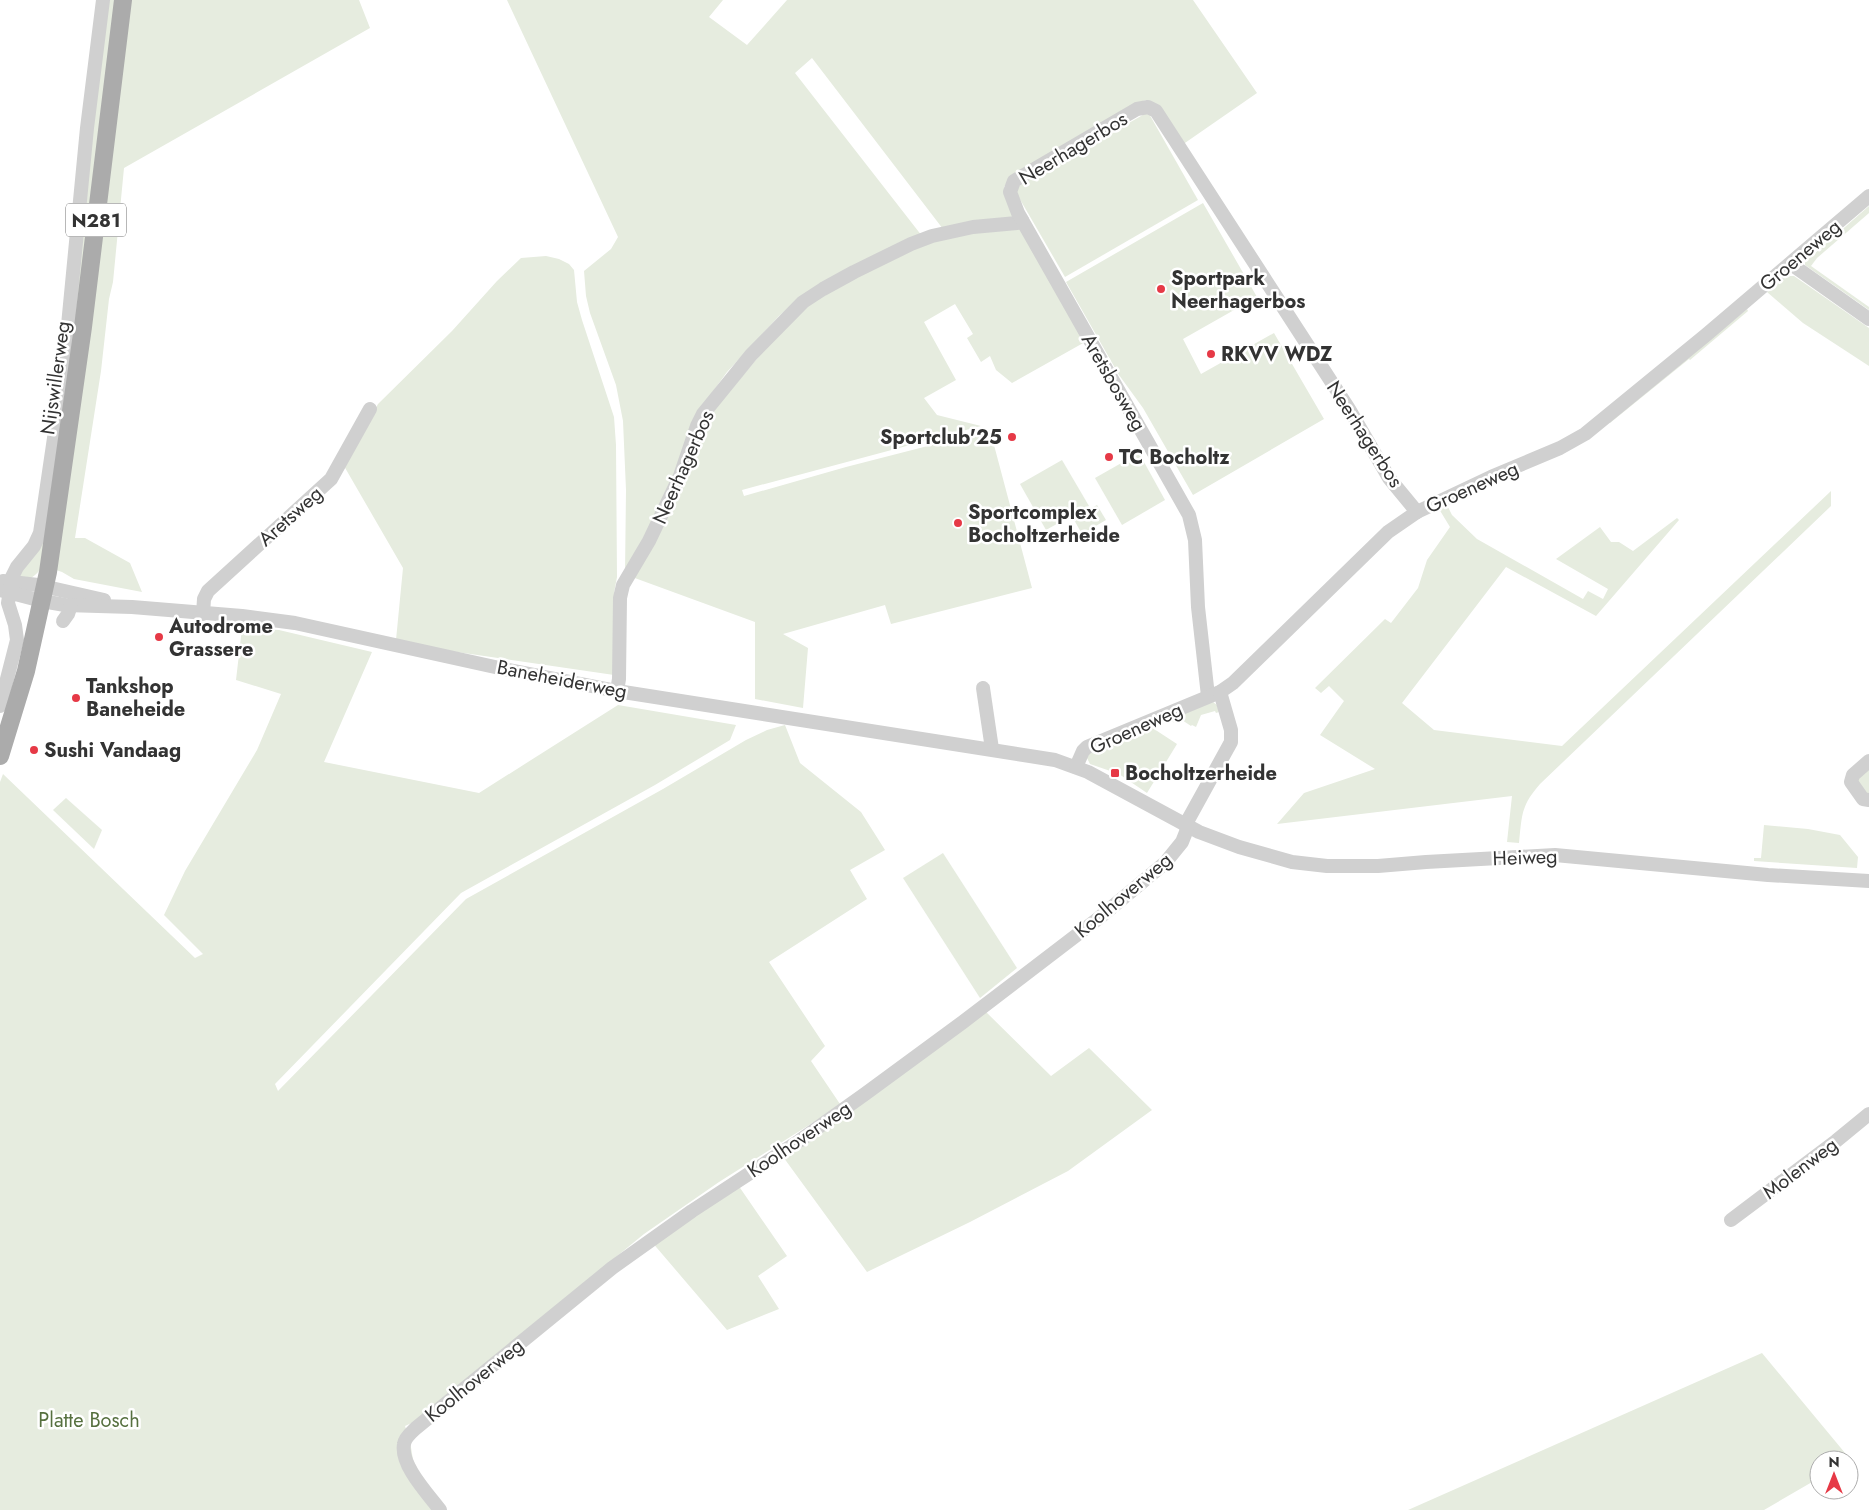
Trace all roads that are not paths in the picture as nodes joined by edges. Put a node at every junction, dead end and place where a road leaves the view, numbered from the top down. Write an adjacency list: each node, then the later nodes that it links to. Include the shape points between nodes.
1 (103, 0): 9 (street, Nijswillerweg, via 63,377 42,522 34,546)
2 (123, 0): 10 (main road, Nijswillerweg / N281, via 82,336)
3 (1869, 196): 5 (street, Groeneweg)
4 (1022, 220): 8 (street, Neerhagerbos, via 1010,195 1014,181 1140,108 1152,109 1159,114 1349,409 1389,478); 16 (street, Neerhagerbos, via 932,236 904,247 823,288 803,302 752,355 703,414 680,476 649,542 621,591); 17 (street, Aretsbosweg, via 1190,515 1195,540 1198,607)
5 (1791, 264): 6 (street); 8 (street, Groeneweg, via 1585,434)
6 (1869, 319)
7 (370, 409): 13 (street, Aretsweg, via 331,479 208,590)
8 (1417, 512): 17 (street, Groeneweg, via 1388,532 1233,683)
9 (5, 586): 10 (street); 18 (street, via 17,640)
10 (43, 594): 11 (street, Baneheiderweg); 12 (street, Baneheiderweg); 20 (main road, Nijswillerweg / N281, via 26,671)
11 (71, 605): 12 (street, Baneheiderweg); 14 (street)
12 (132, 608): 13 (street, Baneheiderweg)
13 (203, 614): 16 (street, Baneheiderweg, via 294,623)
14 (63, 621)
15 (982, 688): 19 (street)
16 (618, 691): 19 (street, Baneheiderweg)
17 (1214, 694): 22 (street, Groeneweg, via 1087,747); 24 (street, Koolhoverweg, via 1231,730 1231,742)
18 (0, 706)
19 (992, 749): 22 (street, Baneheiderweg, via 1055,760)
20 (0, 756)
21 (1869, 760): 23 (street, via 1852,775 1851,782 1863,799)
22 (1076, 768): 24 (street, Baneheiderweg)
23 (1869, 800)
24 (1187, 826): 25 (street, Heiweg, via 1256,852 1292,862 1327,866 1555,855); 28 (street, Koolhoverweg, via 1182,842 1153,875 866,1094 612,1268 408,1435 404,1445 407,1462)
25 (1869, 881)
26 (1869, 1114): 27 (street, Molenweg)
27 (1731, 1220)
28 (440, 1510)

